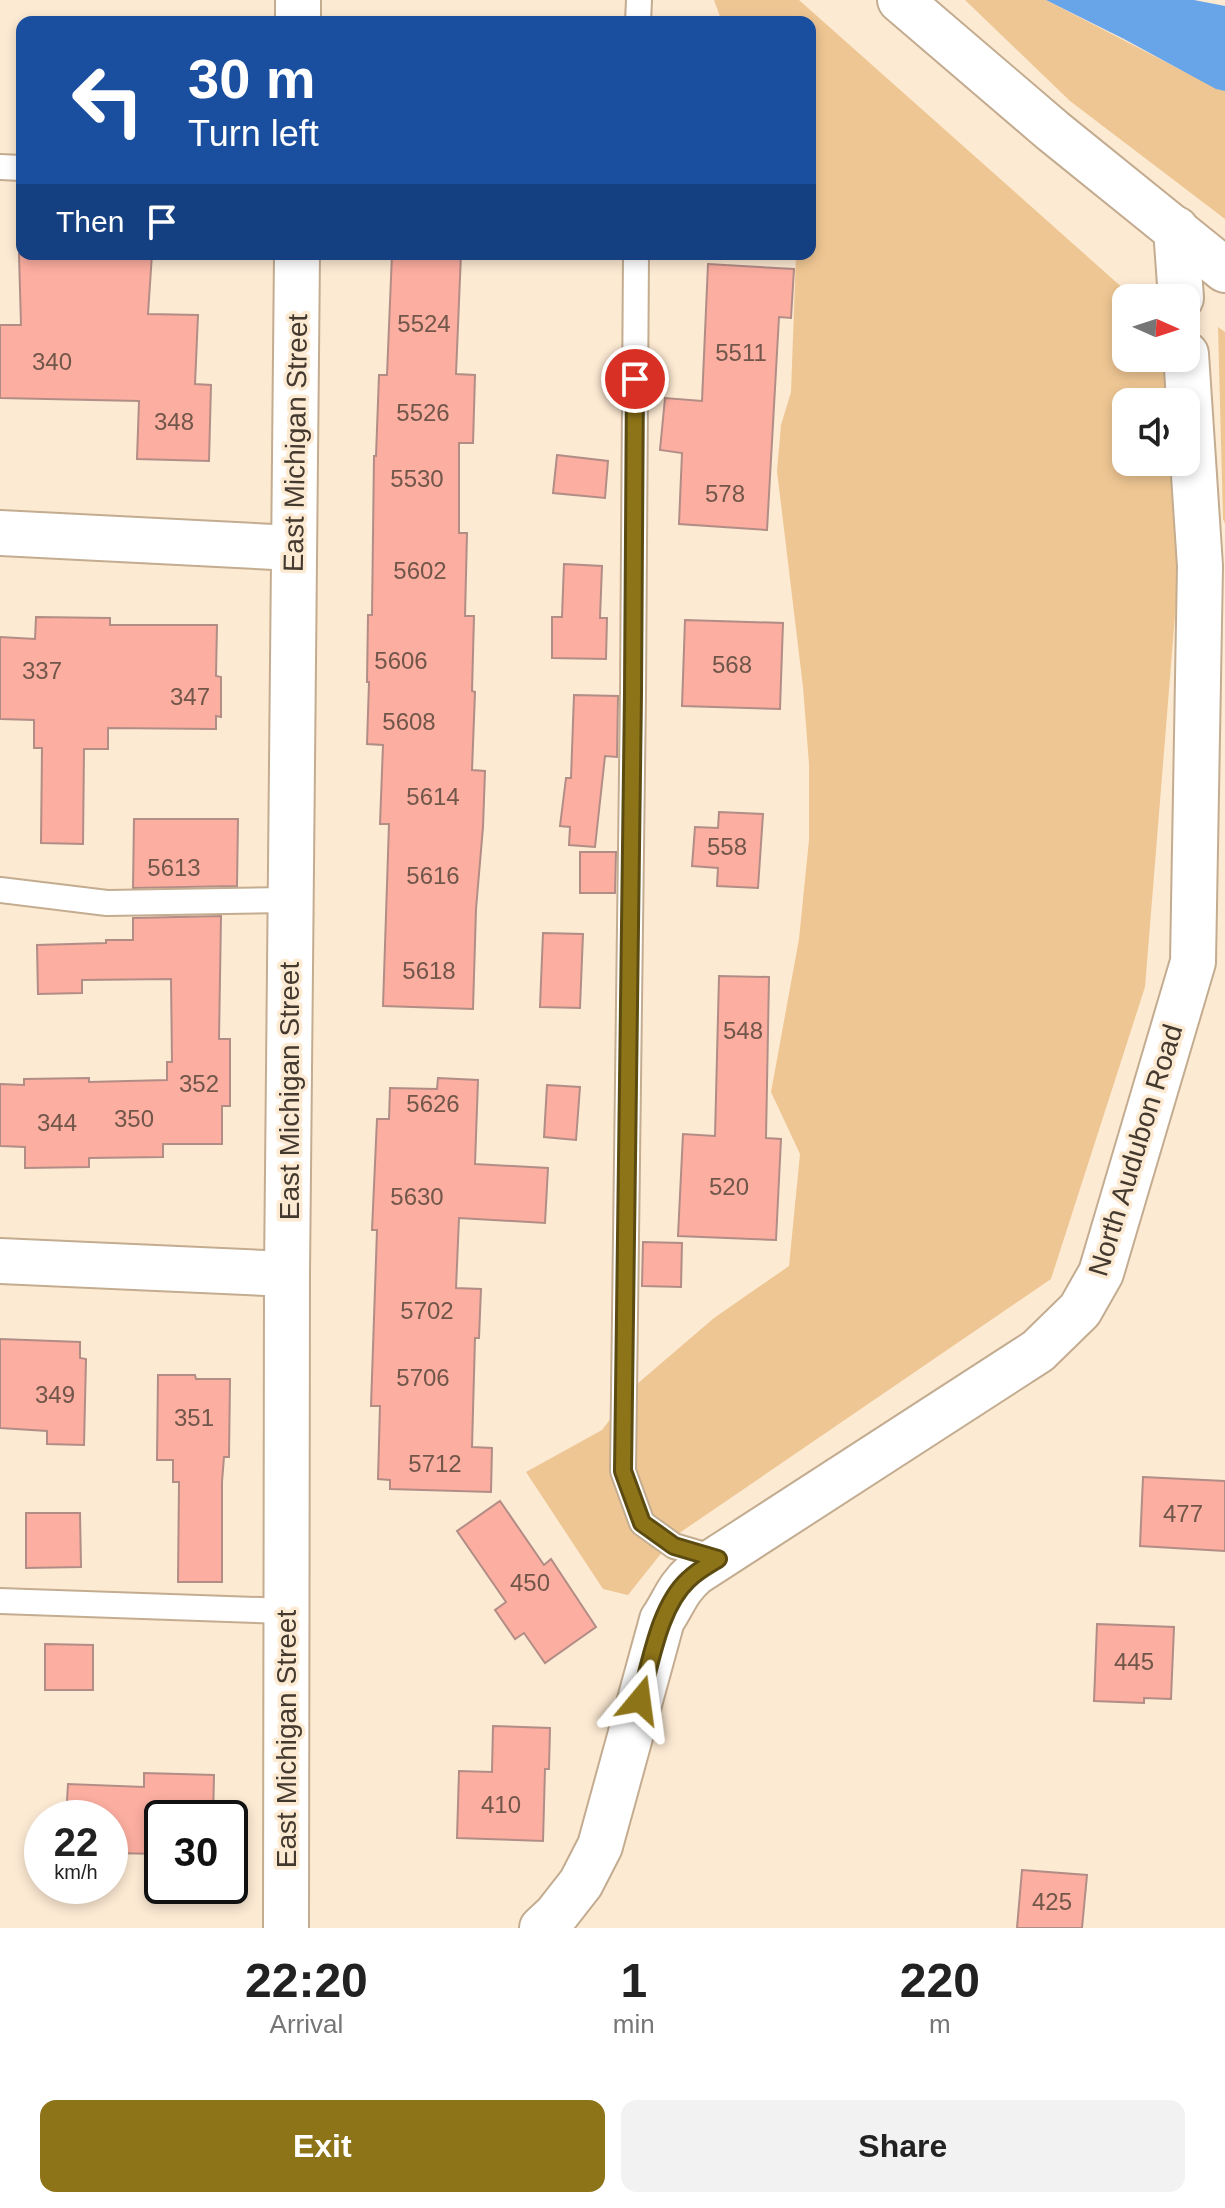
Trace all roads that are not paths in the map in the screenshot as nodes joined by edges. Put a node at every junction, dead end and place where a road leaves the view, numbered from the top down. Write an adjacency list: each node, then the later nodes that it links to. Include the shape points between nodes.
1 (900, 0): 2 (street)
2 (1176, 229): 5 (street); 6 (street)
3 (297, 260): 9 (street, East Michigan Street)
4 (636, 260): 14 (lane, via 623,1471 642,1523 674,1546)
5 (1225, 270)
6 (1180, 284)
7 (1187, 372): 14 (street, North Audubon Road, via 1200,566 1193,962 1101,1273 1080,1310 1038,1351)
8 (0, 533): 9 (street)
9 (294, 548): 11 (street, East Michigan Street)
10 (0, 890): 11 (lane, via 107,903)
11 (290, 900): 13 (street, East Michigan Street)
12 (0, 1261): 13 (street)
13 (287, 1274): 16 (street, East Michigan Street)
14 (718, 1559): 18 (street, North Audubon Road, via 685,1582 662,1620 600,1846 581,1883)
15 (0, 1601): 16 (lane)
16 (286, 1611): 17 (street, East Michigan Street)
17 (286, 1928)
18 (542, 1928)

